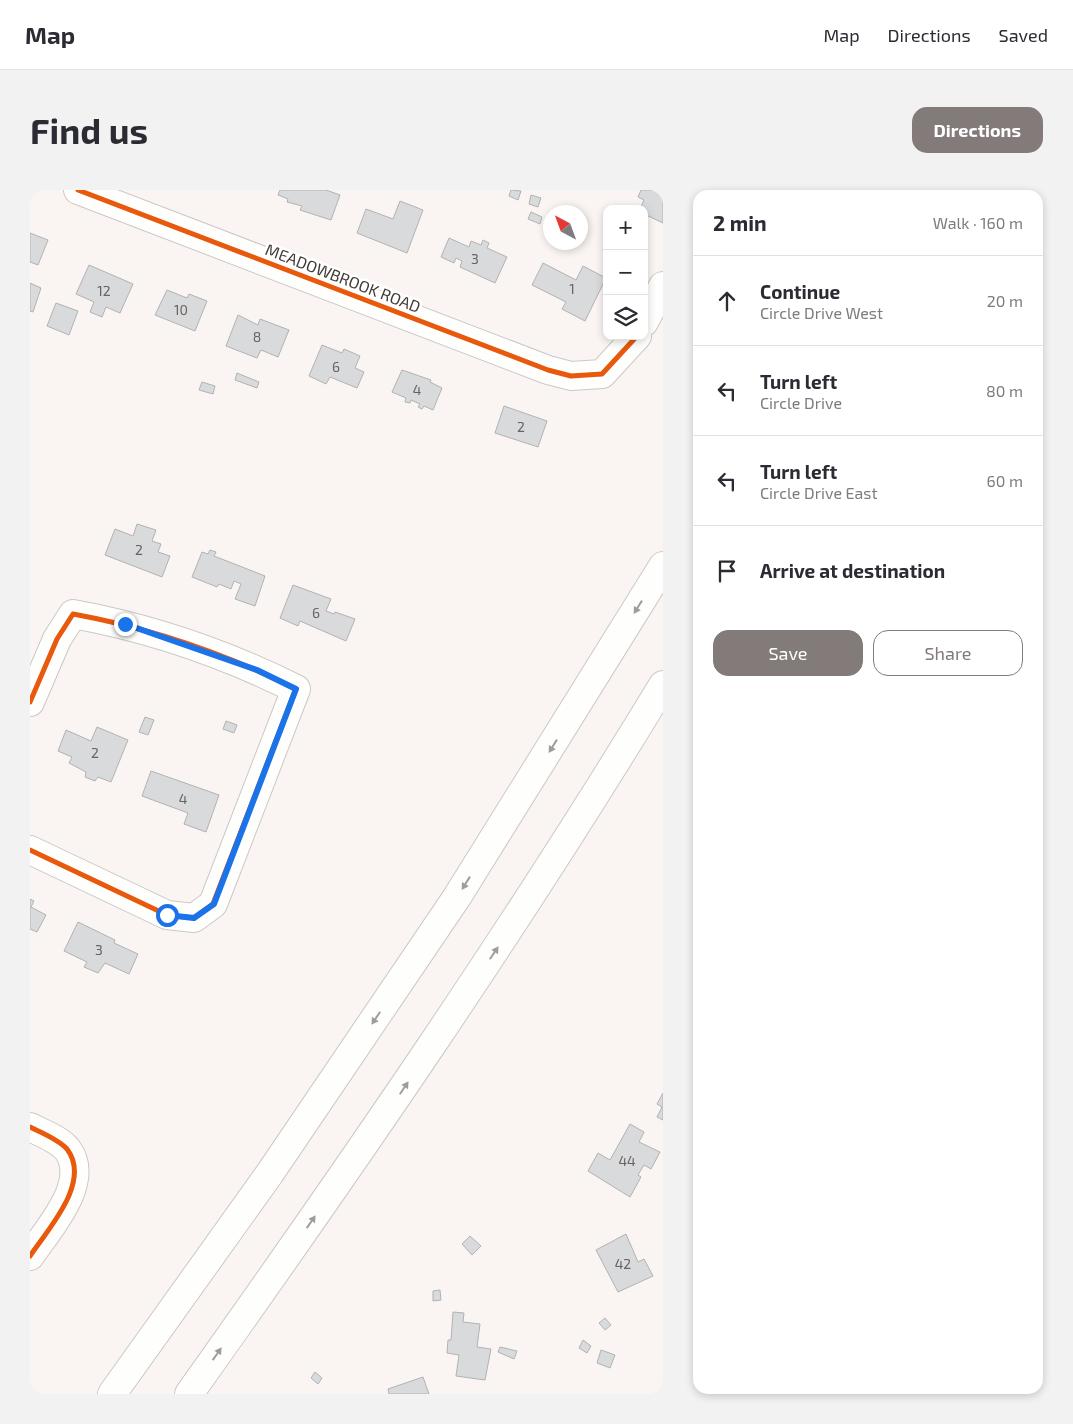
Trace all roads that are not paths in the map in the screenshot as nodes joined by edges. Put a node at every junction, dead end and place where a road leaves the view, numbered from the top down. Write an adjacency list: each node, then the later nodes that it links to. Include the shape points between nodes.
1 (78, 190): 4 (main road, MEADOWBROOK ROAD, via 548,370 571,376 602,374)
2 (663, 286): 3 (main road)
3 (648, 314)
4 (633, 340)
5 (663, 566): 11 (main road, one-way to 11, via 457,897 286,1150)
6 (663, 685): 12 (main road, one-way to 6, via 448,1023 530,899)
7 (30, 702): 8 (main road, via 57,639 73,614 125,624 257,670 296,689 214,904 194,918 167,915)
8 (30, 850)
9 (30, 1127): 10 (main road, via 67,1150 76,1169 70,1197)
10 (30, 1256)
11 (112, 1394)
12 (189, 1394)

